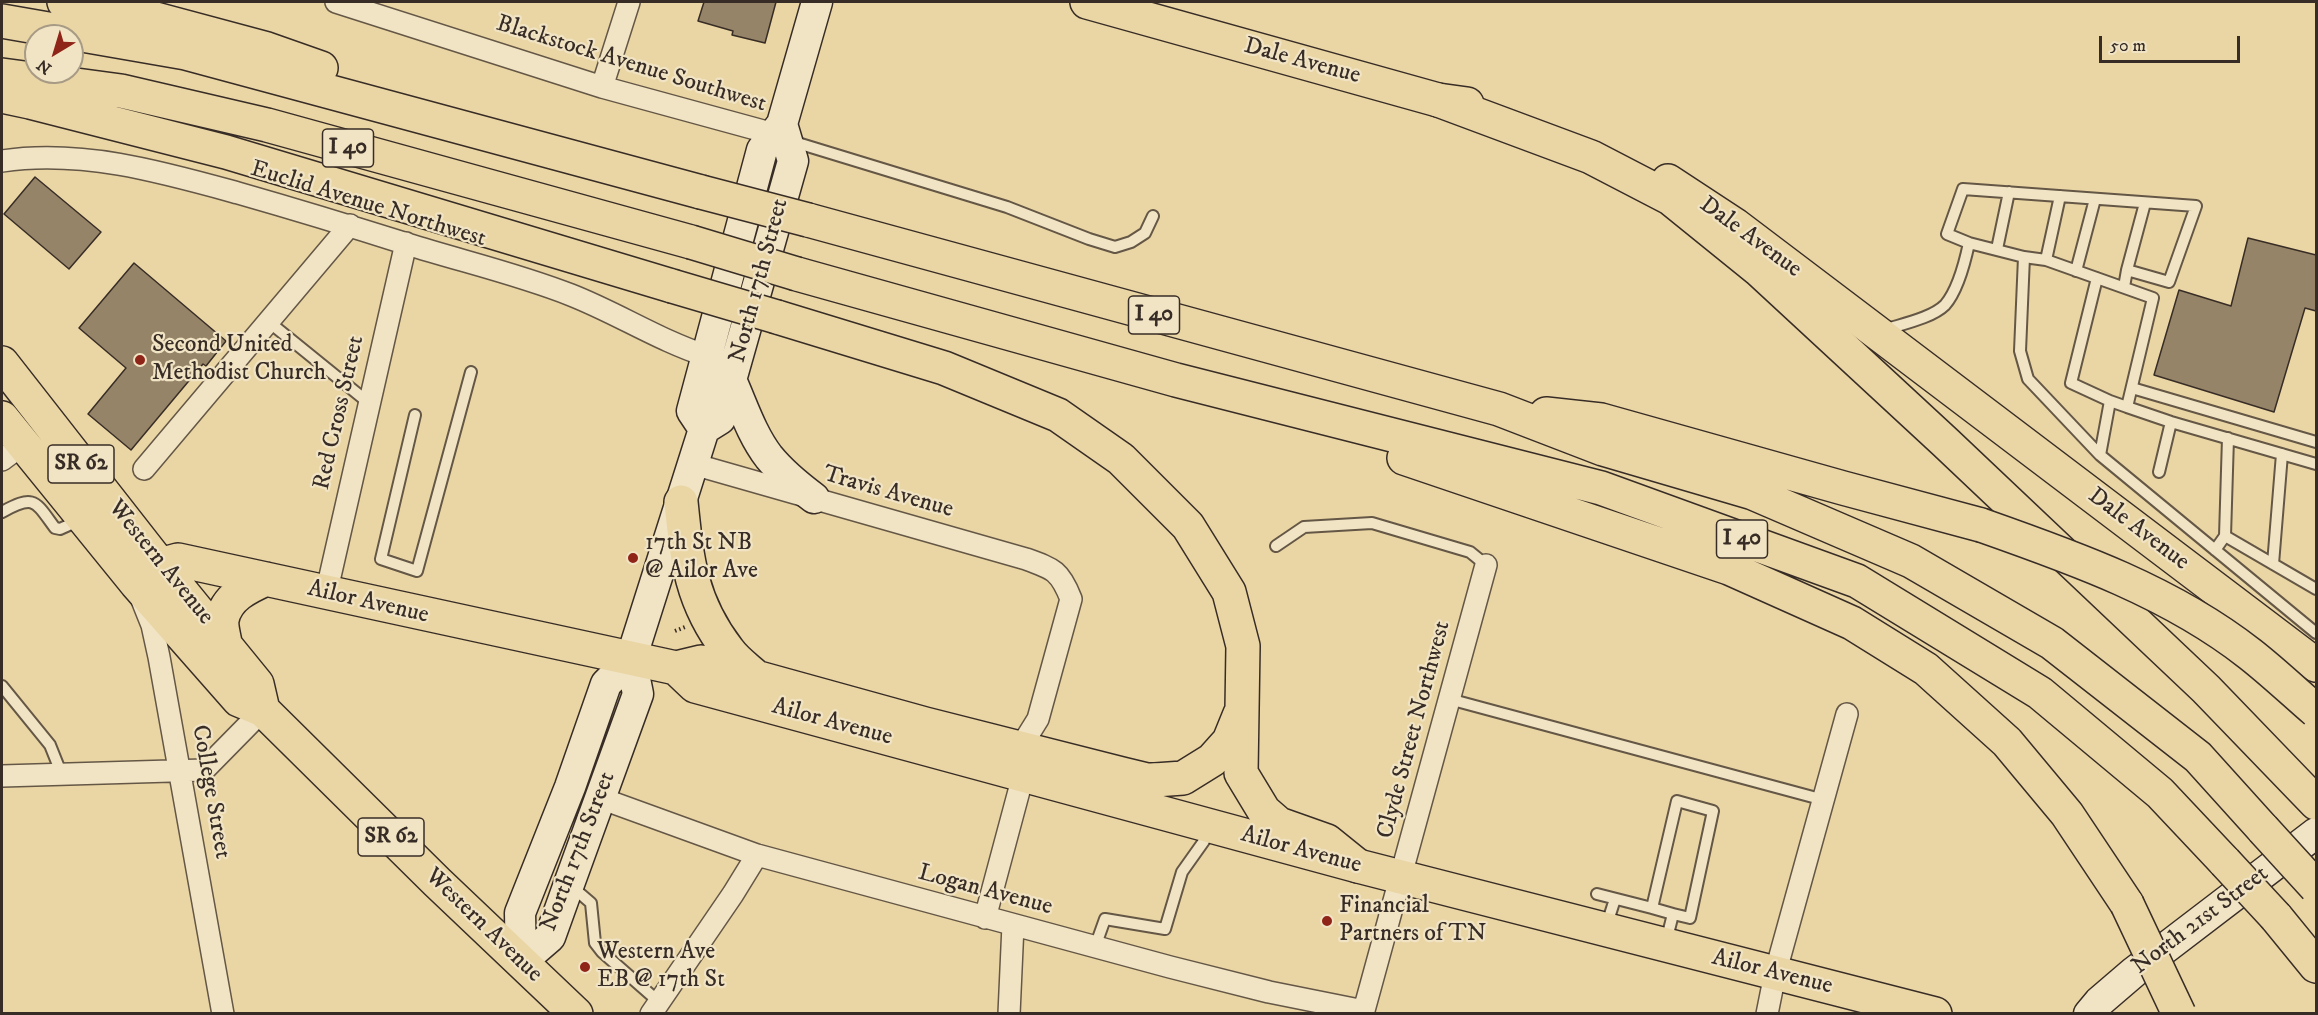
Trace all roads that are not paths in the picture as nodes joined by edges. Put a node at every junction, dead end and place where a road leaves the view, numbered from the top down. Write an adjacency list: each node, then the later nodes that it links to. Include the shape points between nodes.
1 (64, 2): 14 (main road, via 148,17 267,49)
2 (336, 2): 10 (street, Blackstock Avenue Southwest)
3 (629, 2): 10 (street)
4 (817, 2): 13 (main road, North 17th Street)
5 (1087, 2): 12 (main road, Dale Avenue)
6 (2, 6): 8 (main road, via 45,14)
7 (2, 21): 8 (main road, I 40)
8 (151, 45): 14 (main road, I 40)
9 (2, 75): 36 (main road, I 40, bridge, via 121,91 267,125)
10 (602, 87): 13 (street, Blackstock Avenue Southwest)
11 (2, 96): 77 (main road, bridge, via 226,152 777,317 944,368 1058,415 1121,459 1188,526 1228,592 1243,646)
12 (1438, 100): 32 (main road, Dale Avenue, via 1497,109 1569,134 1675,184); 87 (main road, via 1591,157 1670,198 1759,270 2206,689)
13 (781, 133): 20 (lane, Blackstock Avenue Southwest, via 1115,247 1145,233); 33 (main road, North 17th Street, via 762,150); 37 (main road, North 17th Street, via 793,161)
14 (560, 154): 42 (main road, I 40, bridge)
15 (2, 161): 21 (street, Euclid Avenue Northwest, via 99,160 178,176)
16 (2009, 192): 17 (lane); 23 (lane, via 1964,189 1947,234); 24 (lane)
17 (2060, 196): 18 (lane); 26 (lane)
18 (2095, 199): 19 (lane); 28 (lane)
19 (2145, 203): 27 (lane); 27 (lane, via 2196,206 2169,282)
20 (1154, 216)
21 (350, 225): 22 (street, Euclid Avenue Northwest); 31 (street)
22 (406, 243): 33 (street, Euclid Avenue Northwest, via 544,284); 40 (street, Red Cross Street)
23 (1969, 243): 24 (lane); 32 (lane, via 1962,273 1945,304 1928,316)
24 (1997, 249): 25 (lane)
25 (2024, 256): 26 (lane); 51 (lane, via 2020,351 2028,379)
26 (2046, 260): 28 (lane)
27 (2127, 270): 30 (lane)
28 (2076, 271): 29 (lane)
29 (2097, 278): 30 (lane); 39 (lane, via 2071,383)
30 (2124, 287): 38 (lane, via 2153,298)
31 (269, 322): 40 (lane); 54 (street)
32 (1877, 333): 72 (main road, Dale Avenue)
33 (707, 356): 46 (main road, North 17th Street, via 692,411)
34 (2, 363): 65 (main road, Western Avenue / SR 62)
35 (471, 372): 43 (lane, via 417,571 381,559)
36 (1176, 380): 104 (main road, I 40, bridge, via 1601,488 1857,581 2040,693 2160,793 2276,917); 115 (main road, bridge, via 1729,568 1852,623 1926,669 2007,742 2067,814 2127,904)
37 (732, 382): 46 (main road, North 17th Street, via 720,419); 56 (main road, via 753,431 769,456 788,478)
38 (2132, 388): 41 (lane); 48 (lane)
39 (2110, 401): 41 (lane); 51 (lane)
40 (369, 402): 68 (street, Red Cross Street)
41 (2127, 407): 45 (lane)
42 (1499, 409): 79 (main road, bridge, via 1601,420 1981,525 2081,561 2188,613 2249,653); 94 (main road, I 40, bridge, via 1603,449 1753,493 1911,561 2052,643 2198,757)
43 (415, 415)
44 (2, 418): 49 (main road, Western Avenue / SR 62)
45 (2171, 422): 47 (lane); 55 (lane)
46 (704, 429): 52 (main road, North 17th Street)
47 (2229, 438): 50 (lane); 60 (lane)
48 (2316, 442)
49 (12, 452): 59 (main road, Western Avenue / SR 62)
50 (2282, 454): 53 (lane); 63 (lane)
51 (2100, 455): 62 (lane)
52 (693, 464): 56 (street, Travis Avenue); 57 (main road, North 17th Street)
53 (2316, 464)
54 (144, 469)
55 (2159, 472)
56 (814, 498): 81 (street, Travis Avenue, via 1026,559 1051,568 1064,580 1071,599 1066,621)
57 (681, 502): 71 (main road, North 17th Street); 74 (main road, via 687,563 702,610 729,652)
58 (2, 512): 59 (lane, via 30,501 60,530)
59 (84, 518): 65 (main road, Western Avenue / SR 62)
60 (2225, 536): 62 (lane); 63 (lane)
61 (1276, 546): 64 (lane, via 1304,527 1372,523 1470,552)
62 (2215, 550): 69 (lane)
63 (2273, 564): 67 (lane)
64 (1486, 565): 76 (street, Clyde Street Northwest)
65 (148, 574): 66 (main road, Ailor Avenue, via 178,560); 70 (main road, Western Avenue / SR 62); 78 (main road, Western Avenue / SR 62, via 239,700); 82 (street, College Street, via 153,630)
66 (266, 579): 68 (main road, Ailor Avenue); 70 (main road, via 240,592 228,606 222,620)
67 (2316, 589)
68 (326, 594): 71 (main road, Ailor Avenue)
69 (2316, 633)
70 (225, 643): 78 (main road, Western Avenue / SR 62, via 257,684)
71 (631, 659): 73 (main road, Ailor Avenue); 85 (main road, North 17th Street, via 638,694); 103 (main road, North 17th Street, via 606,684 520,913)
72 (2316, 665)
73 (676, 668): 74 (main road, Ailor Avenue, via 701,662); 81 (main road, Ailor Avenue, via 695,686)
74 (756, 677): 81 (main road, Ailor Avenue)
75 (2, 686): 84 (lane, via 50,745)
76 (1449, 699): 86 (lane); 92 (street, Clyde Street Northwest)
77 (1243, 706): 81 (main road, Ailor Avenue, via 1229,741 1212,760 1183,778 1147,780); 91 (main road, via 1242,773 1264,811 1279,824 1327,842)
78 (263, 710): 82 (street, via 204,770); 103 (main road, Western Avenue / SR 62)
79 (2316, 711)
80 (1847, 714): 86 (street)
81 (1022, 762): 88 (main road, Ailor Avenue); 98 (street)
82 (181, 772): 84 (street); 108 (street, College Street)
83 (2, 776): 84 (street)
84 (63, 776)
85 (600, 798): 90 (street, Logan Avenue); 93 (main road, North 17th Street)
86 (1824, 800): 105 (street)
87 (2316, 803)
88 (1208, 826): 91 (main road, Ailor Avenue); 102 (lane, via 1204,841 1182,873 1164,929 1105,919)
89 (2316, 833): 114 (main road, North 21st Street, via 2134,972)
90 (757, 855): 98 (street, Logan Avenue); 106 (street)
91 (1358, 866): 92 (main road, Ailor Avenue)
92 (1401, 876): 100 (main road, Ailor Avenue); 107 (street, Clyde Street Northwest)
93 (569, 884): 103 (main road, North 17th Street, via 550,937); 106 (lane, via 591,903 595,943)
94 (2316, 887)
95 (1597, 894): 96 (lane)
96 (1615, 899): 97 (lane); 100 (lane)
97 (1652, 908): 101 (lane); 101 (lane, via 1677,801 1713,811 1690,918)
98 (985, 918): 99 (street, Logan Avenue)
99 (1013, 925): 102 (street, Logan Avenue); 110 (street)
100 (1605, 930): 101 (main road, Ailor Avenue)
101 (1669, 930): 105 (main road, Ailor Avenue)
102 (1095, 947): 107 (street, Logan Avenue)
103 (520, 962): 109 (main road, Western Avenue / SR 62)
104 (2316, 966)
105 (1787, 977): 111 (street); 112 (main road); 113 (main road, Ailor Avenue)
106 (655, 1008)
107 (1364, 1012)
108 (223, 1014)
109 (576, 1014)
110 (1009, 1014)
111 (1767, 1014)
112 (1872, 1014)
113 (1935, 1014)
114 (2089, 1014)
115 (2179, 1014)

